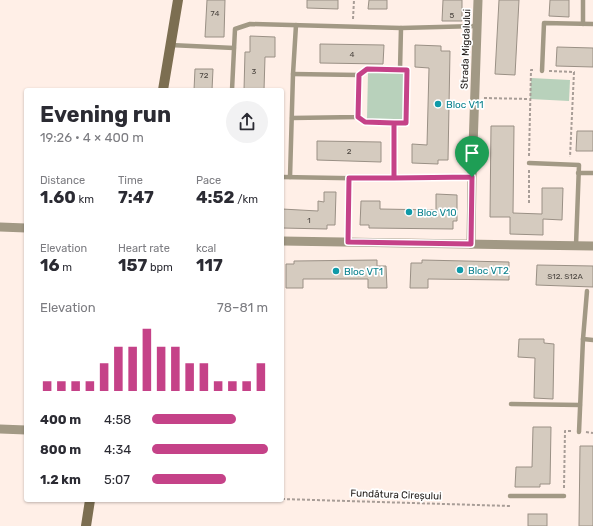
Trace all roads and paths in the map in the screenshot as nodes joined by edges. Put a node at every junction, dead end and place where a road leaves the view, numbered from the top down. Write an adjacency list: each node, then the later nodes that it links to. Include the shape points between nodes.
1 (178, 0): 11 (street)
2 (354, 0): 9 (path)
3 (478, 0): 8 (street, Strada Migdalului)
4 (583, 0): 5 (lane)
5 (582, 24): 6 (lane); 14 (lane, via 544,23)
6 (593, 24)
7 (296, 25): 9 (lane); 12 (lane, via 250,24 235,29); 15 (lane)
8 (477, 26): 10 (lane); 19 (street, Strada Migdalului)
9 (353, 27): 10 (lane)
10 (401, 28): 13 (lane)
11 (170, 45): 12 (lane); 17 (street)
12 (234, 48): 18 (lane)
13 (400, 70): 16 (path, via 367,69); 23 (path, via 407,70 406,123)
14 (542, 71): 20 (path, via 530,70); 25 (path, via 574,72)
15 (293, 74): 16 (lane); 22 (lane)
16 (359, 75): 21 (lane)
17 (163, 88)
18 (232, 88)
19 (474, 98): 20 (path); 30 (street, Strada Migdalului)
20 (530, 99): 24 (path)
21 (358, 117): 22 (lane); 23 (path, via 365,122)
22 (292, 118): 29 (lane)
23 (394, 123): 32 (lane)
24 (529, 163): 25 (lane); 33 (path)
25 (569, 164): 26 (lane, via 579,165)
26 (578, 172): 27 (lane); 39 (lane)
27 (593, 173)
28 (284, 177): 29 (lane)
29 (290, 177): 31 (lane)
30 (472, 177): 32 (lane); 38 (street, Strada Migdalului)
31 (349, 178): 32 (lane); 37 (path)
32 (394, 178)
33 (529, 203)
34 (0, 227): 35 (street)
35 (24, 228)
36 (284, 241): 37 (street)
37 (348, 242): 38 (street)
38 (471, 244): 39 (street)
39 (576, 245): 40 (street)
40 (593, 246)
41 (587, 291): 42 (lane)
42 (583, 340): 43 (lane); 45 (lane)
43 (593, 340)
44 (511, 404): 45 (lane)
45 (580, 405): 48 (lane)
46 (0, 429): 47 (street)
47 (24, 430)
48 (579, 432): 50 (path, via 566,431)
49 (510, 496): 50 (lane)
50 (564, 496)
51 (284, 499): 53 (path, Fundătura Cireșului)
52 (90, 502): 54 (street)
53 (510, 506)
54 (86, 526)

